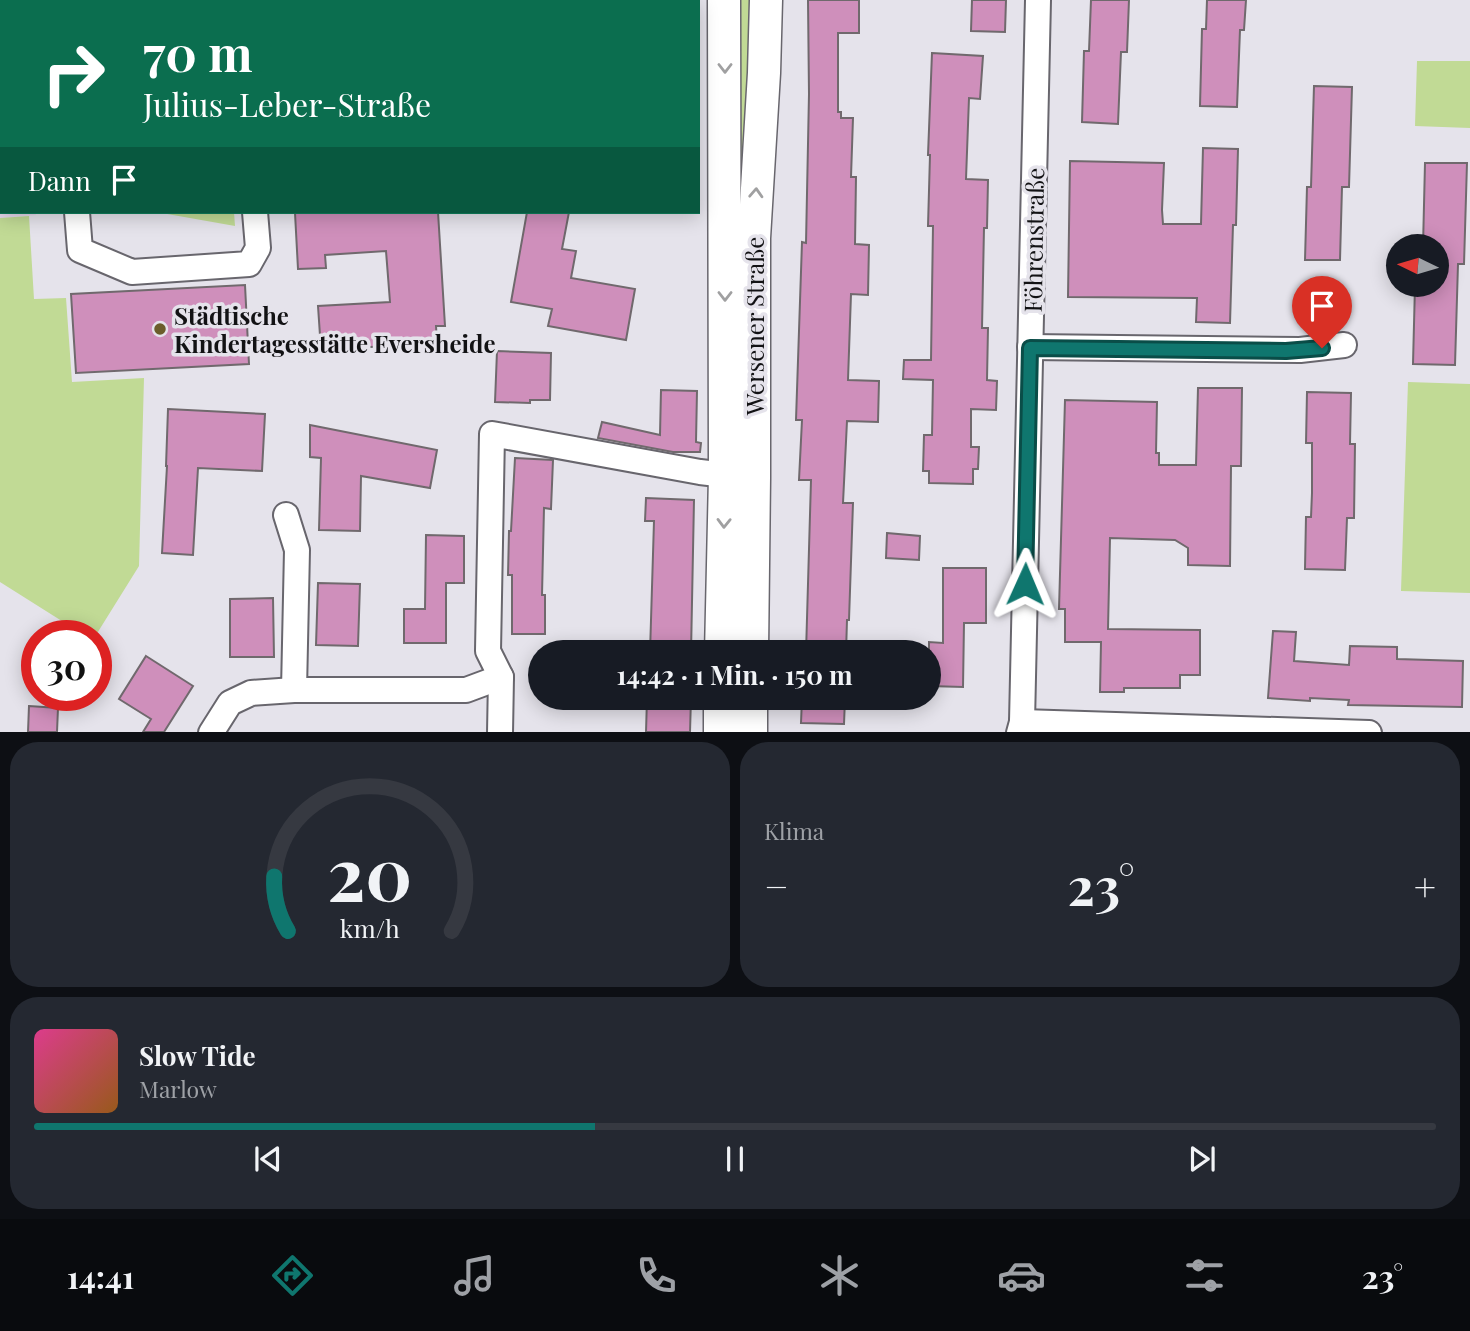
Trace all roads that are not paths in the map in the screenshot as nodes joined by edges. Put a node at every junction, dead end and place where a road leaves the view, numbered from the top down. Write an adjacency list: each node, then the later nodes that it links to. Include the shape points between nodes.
1 (724, 0): 8 (main road, Wersener Straße, one-way to 8)
2 (766, 0): 8 (main road, Wersener Straße, one-way to 2)
3 (1038, 0): 7 (street, Föhrenstraße)
4 (77, 214): 5 (street, via 80,250 132,272 249,264 258,248)
5 (255, 214)
6 (1343, 345): 7 (street, via 1300,351)
7 (1030, 348): 16 (street, Föhrenstraße)
8 (740, 477): 10 (main road, Wersener Straße, one-way to 10); 11 (main road, Wersener Straße); 12 (street, via 492,434 488,651)
9 (286, 515): 13 (street, via 298,550)
10 (722, 640)
11 (751, 640)
12 (501, 677): 13 (street, via 466,690); 18 (street)
13 (294, 691): 17 (street, via 251,692 230,704)
14 (720, 710): 19 (main road)
15 (751, 710): 20 (main road)
16 (1021, 727): 21 (street)
17 (212, 732)
18 (500, 732)
19 (720, 732)
20 (751, 732)
21 (1310, 732)

